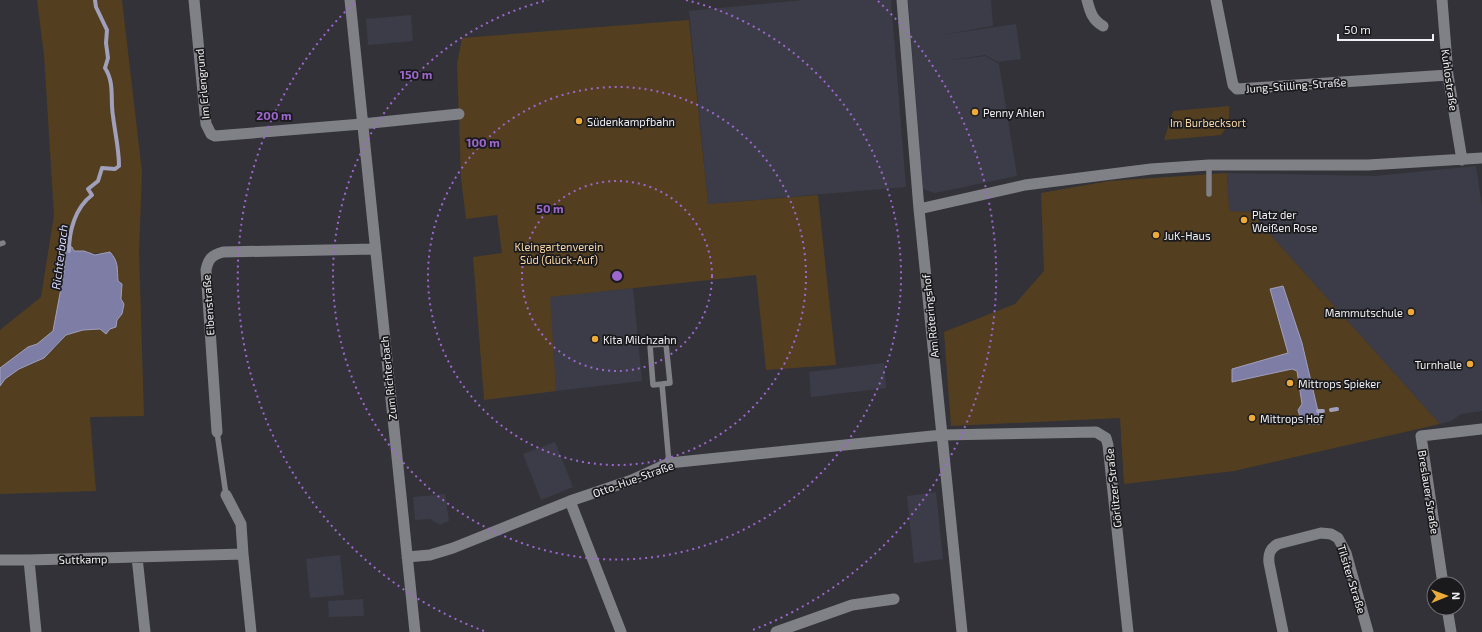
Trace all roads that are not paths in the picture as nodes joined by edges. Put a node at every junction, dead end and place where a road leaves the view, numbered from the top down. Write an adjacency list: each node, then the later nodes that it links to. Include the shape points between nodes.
1 (194, 0): 10 (street, Im Erlengrund, via 206,124 211,134 220,136)
2 (350, 0): 10 (street, Zum Richterbach)
3 (902, 0): 15 (street, Am Röteringshof)
4 (1087, 0): 7 (street, via 1091,14 1097,23)
5 (1216, 0): 8 (street, Jung-Stilling-Straße, via 1233,85 1237,89)
6 (1442, 0): 8 (street, Kuhlostraße)
7 (1103, 26)
8 (1448, 75): 12 (street, Kuhlostraße)
9 (459, 114): 10 (street)
10 (362, 124): 16 (street, Zum Richterbach)
11 (1482, 158): 12 (street)
12 (1462, 160): 13 (street, via 1368,165)
13 (1209, 165): 14 (lane); 15 (street, via 1121,172 1024,185)
14 (1209, 194)
15 (919, 209): 20 (street, Am Röteringshof)
16 (375, 249): 19 (street, Eibenstraße, via 223,252 211,257 206,270); 26 (street, Zum Richterbach)
17 (662, 384): 17 (lane, via 653,385 650,345 666,344 670,383); 21 (lane)
18 (1482, 429): 29 (street, Breslauer Straße, via 1421,436)
19 (217, 432): 22 (lane, Eibenstraße)
20 (942, 435): 21 (street, Otto-Hue-Straße); 38 (street, Am Röteringshof); 39 (street, Görlitzer Straße, via 1092,431 1103,435 1108,445)
21 (669, 463): 23 (street, Otto-Hue-Straße, via 632,480)
22 (226, 495): 24 (street, via 241,524)
23 (570, 501): 26 (street, Otto-Hue-Straße, via 453,548); 36 (street)
24 (243, 554): 25 (street, Suttkamp); 34 (street)
25 (137, 557): 28 (street, Suttkamp); 33 (street)
26 (407, 557): 35 (street, Zum Richterbach)
27 (0, 560): 28 (street, Suttkamp)
28 (29, 560): 32 (street)
29 (1442, 576)
30 (894, 599): 37 (street, via 852,605)
31 (1448, 616): 42 (street)
32 (36, 632)
33 (144, 632)
34 (251, 632)
35 (415, 632)
36 (621, 632)
37 (776, 632)
38 (962, 632)
39 (1128, 632)
40 (1283, 632): 41 (street, Tilsiter Straße, via 1269,554 1278,544 1322,533 1334,535 1344,547)
41 (1368, 632)
42 (1451, 632)

